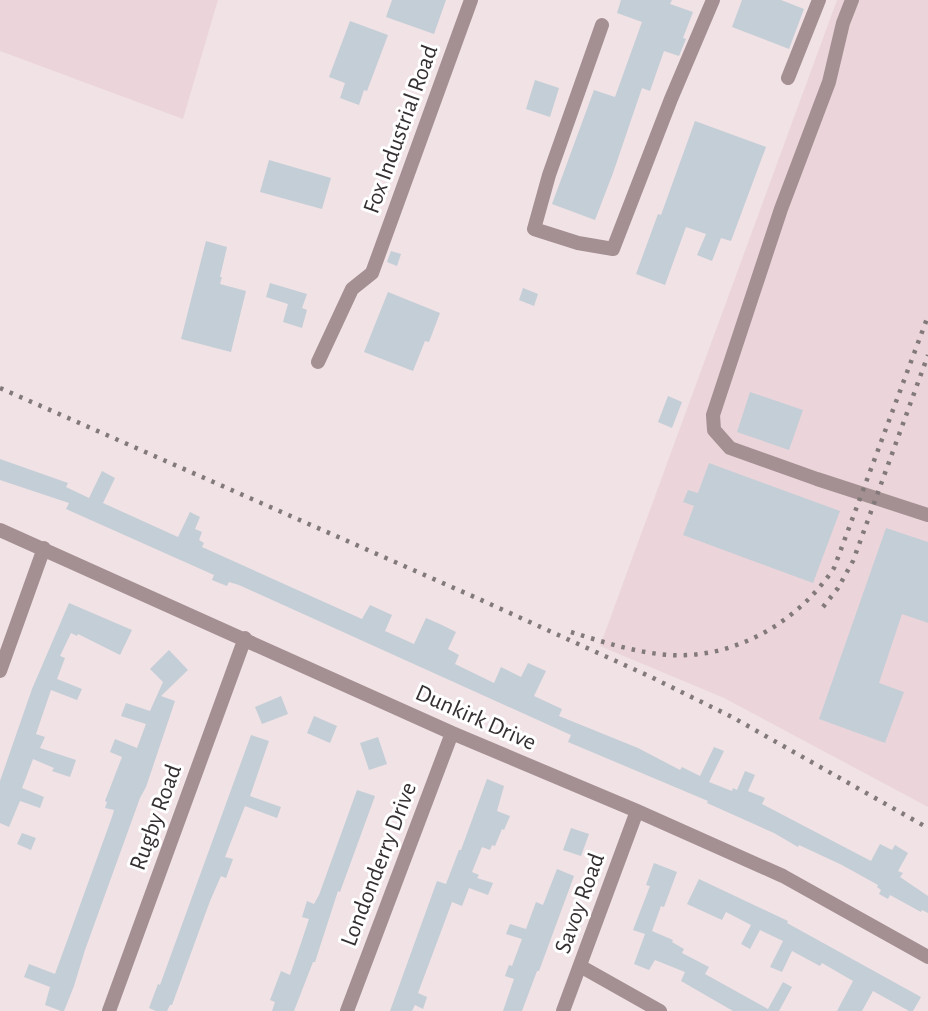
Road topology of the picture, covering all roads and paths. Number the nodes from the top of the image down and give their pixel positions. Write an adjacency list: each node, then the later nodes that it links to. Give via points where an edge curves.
1 (471, 0): 7 (street, Fox Industrial Road, via 372,272 352,289)
2 (713, 0): 5 (street, via 613,249 534,229)
3 (819, 0): 6 (street)
4 (852, 0): 8 (street, via 829,82 781,209 713,415 713,430 730,448)
5 (602, 25)
6 (788, 78)
7 (318, 362)
8 (928, 515)
9 (0, 530): 10 (street, Dunkirk Drive)
10 (44, 548): 11 (street, Dunkirk Drive); 12 (street)
11 (244, 638): 13 (street, Dunkirk Drive); 17 (street, Rugby Road)
12 (0, 671)
13 (452, 733): 14 (street, Dunkirk Drive); 18 (street, Londonderry Drive)
14 (638, 811): 15 (street, Dunkirk Drive, via 783,876); 16 (street, Savoy Road)
15 (928, 957)
16 (580, 966): 19 (street, Savoy Road); 20 (street)
17 (109, 1011)
18 (347, 1011)
19 (563, 1011)
20 (660, 1011)

